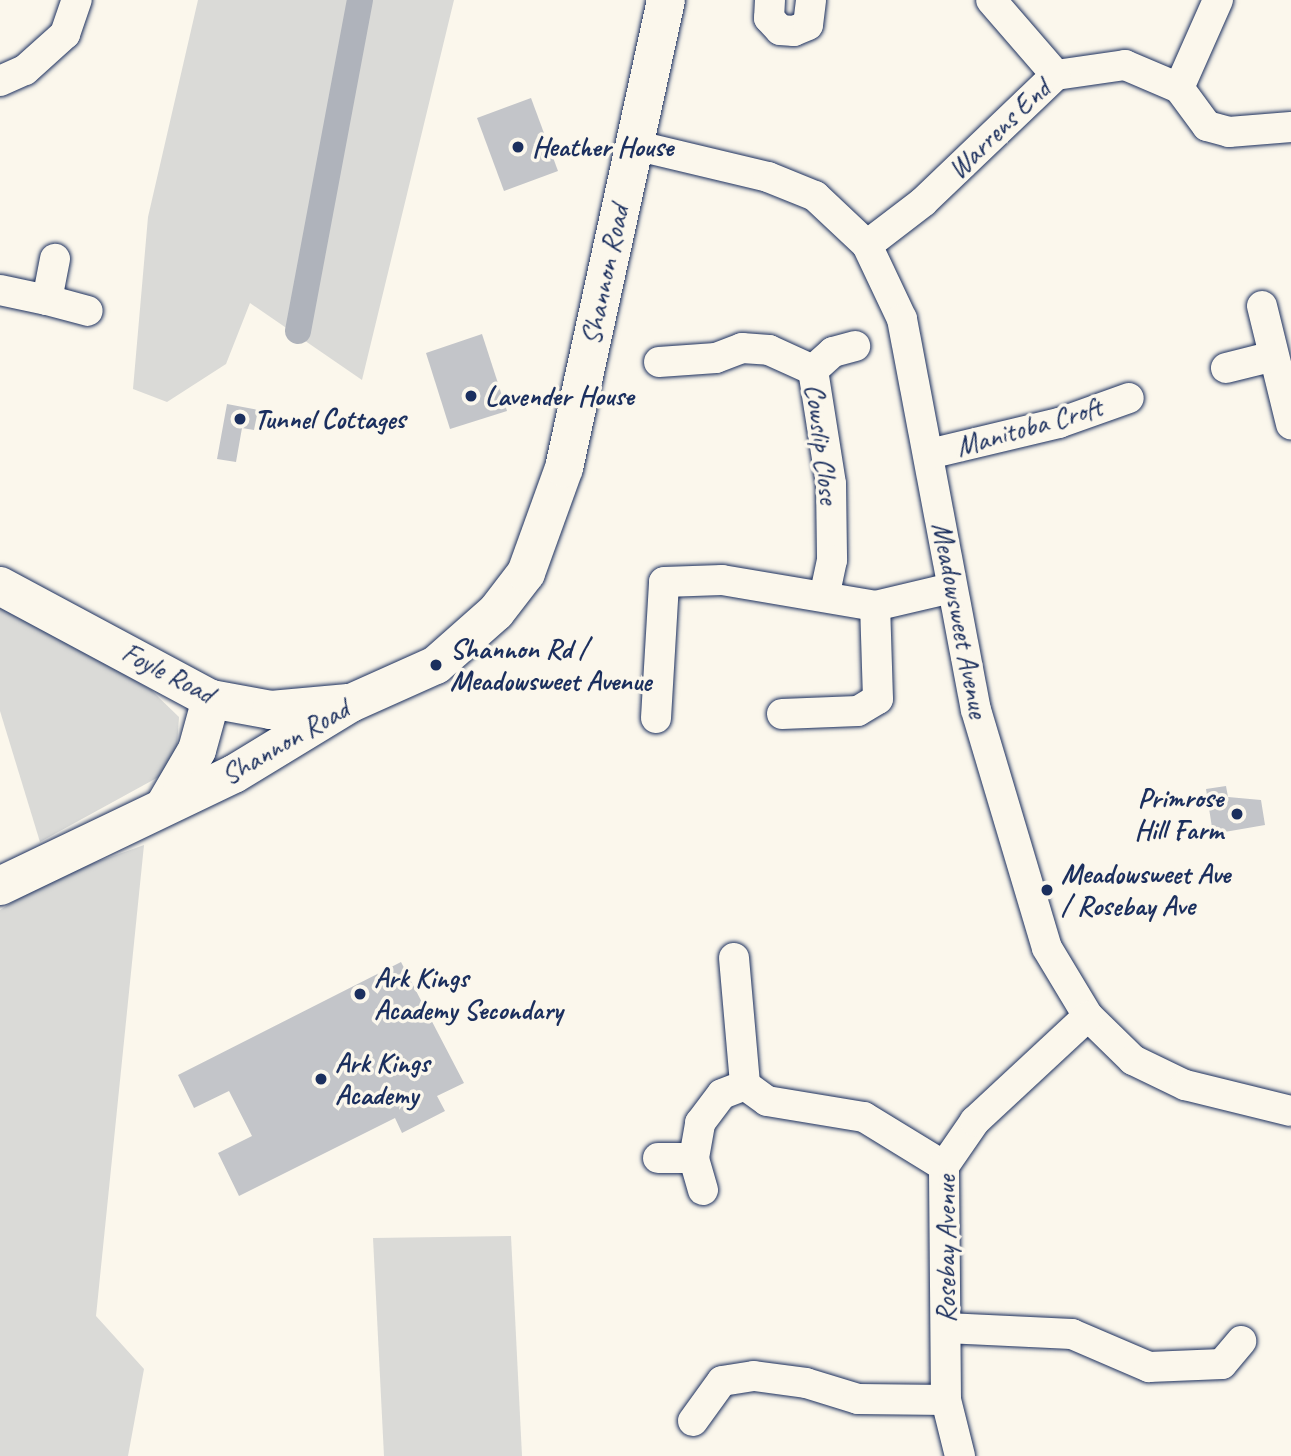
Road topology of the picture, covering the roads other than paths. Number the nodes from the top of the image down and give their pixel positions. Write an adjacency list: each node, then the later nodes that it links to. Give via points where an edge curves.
1 (77, 0): 8 (street, via 65,34 25,70)
2 (666, 0): 11 (street, Shannon Road)
3 (770, 0): 4 (street, via 769,18 780,30 794,31 808,25)
4 (811, 0)
5 (991, 0): 7 (street, Warrens End)
6 (1218, 0): 9 (street)
7 (1056, 75): 9 (street, via 1125,65); 12 (street, Warrens End, via 923,202)
8 (0, 81)
9 (1179, 88): 10 (street, via 1206,126 1229,132)
10 (1291, 127)
11 (634, 145): 12 (street, Meadowsweet Avenue, via 768,177 815,197); 31 (street, Shannon Road, via 564,468 526,573 496,612 436,665)
12 (867, 245): 25 (street, Meadowsweet Avenue, via 902,319)
13 (55, 259): 15 (street)
14 (0, 290): 15 (street)
15 (47, 300): 17 (street)
16 (1262, 306): 19 (street)
17 (88, 311)
18 (855, 346): 22 (street, via 833,352)
19 (1274, 356): 21 (street); 24 (street)
20 (659, 362): 22 (street, Cowslip Close, via 716,358 742,348 769,350)
21 (1226, 368)
22 (813, 370): 28 (street, Cowslip Close, via 831,484 832,560)
23 (1129, 398): 25 (street, Manitoba Croft, via 1059,423)
24 (1291, 424)
25 (929, 454): 27 (street, Meadowsweet Avenue)
26 (0, 586): 30 (street, Foyle Road)
27 (952, 588): 29 (street); 41 (street, Meadowsweet Avenue, via 976,710 1047,947)
28 (825, 594): 29 (street); 34 (street, via 722,580 664,582)
29 (875, 606): 33 (street, via 878,699 858,711)
30 (211, 699): 32 (street, Foyle Road); 36 (street, Shannon Road)
31 (351, 703): 32 (street, Foyle Road); 35 (street, Shannon Road)
32 (271, 709): 35 (street)
33 (782, 714)
34 (656, 718)
35 (269, 754): 37 (street, Shannon Road)
36 (188, 766): 37 (street); 38 (street, Shannon Road)
37 (234, 774): 38 (street, Shannon Road)
38 (166, 803): 39 (street, Shannon Road)
39 (0, 886)
40 (734, 958): 42 (street)
41 (1088, 1016): 43 (street, Meadowsweet Avenue, via 1133,1060 1158,1074); 46 (street, Rosebay Avenue, via 975,1121)
42 (745, 1085): 45 (street, via 706,1107); 46 (street, via 767,1101 864,1117)
43 (1291, 1111)
44 (658, 1158): 45 (street)
45 (694, 1158): 47 (street)
46 (944, 1166): 48 (street, Rosebay Avenue, via 940,1256)
47 (703, 1190)
48 (946, 1328): 49 (street, via 1072,1334 1149,1367 1222,1364); 50 (street, Rosebay Avenue)
49 (1241, 1341)
50 (946, 1400): 51 (street, via 858,1399 806,1383 754,1376 722,1381); 52 (street, Rosebay Avenue)
51 (693, 1421)
52 (960, 1456)

